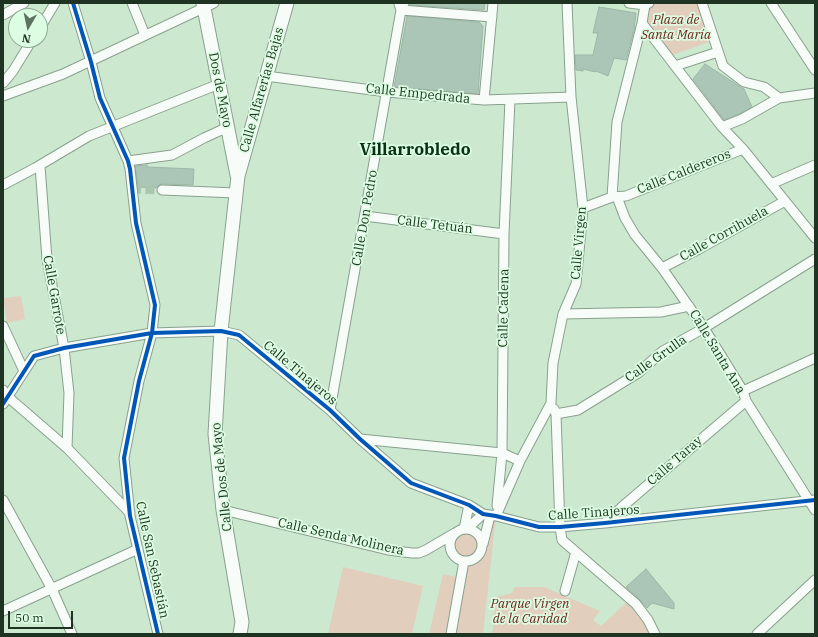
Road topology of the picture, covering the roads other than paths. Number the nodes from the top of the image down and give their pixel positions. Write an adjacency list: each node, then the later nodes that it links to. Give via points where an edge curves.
1 (24, 3): 14 (street)
2 (55, 3): 15 (street)
3 (73, 3): 21 (street, Calle San Sebastián)
4 (132, 3): 18 (street)
5 (287, 3): 24 (street, Calle Alfarerías Bajas)
6 (493, 3): 16 (street)
7 (567, 3): 30 (street, Calle Virgen)
8 (629, 3): 12 (street)
9 (702, 3): 20 (street)
10 (771, 3): 23 (street)
11 (207, 4): 18 (street); 26 (street, Dos de Mayo)
12 (647, 4): 17 (street, Calle Santa Ana)
13 (401, 5): 16 (street); 27 (street, Calle Don Pedro)
14 (3, 15)
15 (48, 15)
16 (492, 17): 32 (street)
17 (642, 23): 22 (street); 46 (street, Calle Santa Ana, via 617,122)
18 (145, 35): 21 (street)
19 (27, 48): 25 (street)
20 (718, 52): 22 (street); 31 (street, via 724,66 744,82 764,87)
21 (91, 62): 29 (street); 34 (street, Calle San Sebastián, via 100,98)
22 (675, 66): 36 (street)
23 (815, 70)
24 (266, 76): 27 (street, Calle Empedrada); 41 (street, Calle Alfarerías Bajas)
25 (3, 83)
26 (219, 84): 34 (street); 35 (street, Dos de Mayo)
27 (387, 92): 32 (street, Calle Empedrada); 49 (street, Calle Don Pedro)
28 (815, 93): 31 (street)
29 (3, 96)
30 (571, 97): 33 (street, Calle Empedrada); 48 (street, Calle Virgen)
31 (780, 98): 36 (street)
32 (484, 100): 33 (street, Calle Empedrada)
33 (510, 100): 50 (street, Calle Cadena)
34 (112, 126): 38 (street, Calle San Sebastián); 40 (street, via 89,136)
35 (228, 127): 38 (street, via 172,155); 41 (street, Dos de Mayo)
36 (722, 127): 37 (street)
37 (743, 149): 42 (street); 46 (street, Calle Caldereros)
38 (128, 161): 59 (street, Calle San Sebastián, via 136,223 155,305)
39 (815, 165): 42 (street)
40 (40, 166): 43 (street); 60 (street, Calle Garrote, via 47,259)
41 (238, 176): 45 (street, Calle Dos de Mayo)
42 (771, 184): 47 (street)
43 (3, 185)
44 (162, 190): 45 (street)
45 (236, 193): 58 (street, Calle Dos de Mayo)
46 (618, 197): 48 (street, Calle Caldereros); 53 (street, Calle Santa Ana, via 634,235)
47 (785, 201): 51 (street); 53 (street, Calle Corrihuela)
48 (583, 208): 55 (street, Calle Virgen, via 576,284)
49 (366, 216): 50 (street, Calle Tetuán); 66 (street, Calle Don Pedro)
50 (504, 234): 70 (street, Calle Cadena)
51 (815, 238)
52 (815, 259): 57 (street, Calle Grulla)
53 (662, 268): 54 (street, Calle Santa Ana)
54 (689, 306): 55 (street, via 661,312); 57 (street, Calle Santa Ana)
55 (563, 314): 65 (street, Calle Virgen, via 553,363)
56 (3, 326): 62 (street)
57 (704, 328): 63 (street, Calle Santa Ana); 67 (street, Calle Grulla, via 663,351 638,372 578,410)
58 (221, 331): 59 (street, Calle Tinajeros); 66 (street, Calle Tinajeros, via 239,335); 75 (street, Calle Dos de Mayo, via 215,434)
59 (152, 333): 60 (street, Calle Tinajeros); 77 (street, Calle San Sebastián, via 139,381 124,458)
60 (64, 348): 62 (street, Calle Tinajeros, via 34,356); 69 (street, Calle Garrote, via 69,393)
61 (815, 358): 63 (street, Calle Taray)
62 (24, 371): 64 (street, Calle Tinajeros)
63 (744, 396): 73 (street, Calle Santa Ana); 79 (street, Calle Taray)
64 (5, 397): 69 (street)
65 (551, 403): 67 (street); 71 (street, Calle Virgen)
66 (330, 410): 68 (street, Calle Tinajeros)
67 (556, 414): 80 (street)
68 (360, 439): 70 (street); 74 (street, Calle Tinajeros, via 411,483)
69 (67, 448): 77 (street)
70 (502, 453): 71 (street); 78 (street, Calle Cadena)
71 (520, 461): 78 (street, Calle Virgen)
72 (3, 500): 88 (street)
73 (812, 500): 76 (street, Calle Santa Ana); 79 (street, Calle Tinajeros)
74 (469, 505): 78 (street, Calle Tinajeros); 81 (street)
75 (223, 510): 82 (street, Calle Senda Molinera, via 388,550 412,553 426,550); 93 (street, Calle Dos de Mayo, via 242,622)
76 (815, 510)
77 (130, 512): 84 (street, Calle San Sebastián)
78 (490, 515): 80 (street, Calle Tinajeros, via 539,527); 81 (street); 83 (street)
79 (605, 523): 80 (street, Calle Tinajeros)
80 (560, 527): 85 (street, via 562,540)
81 (465, 529): 82 (street); 83 (street, via 476,531 481,538)
82 (455, 533): 86 (street, via 450,542 452,552)
83 (482, 546): 86 (street, via 476,558)
84 (138, 549): 88 (street); 92 (street, Calle San Sebastián)
85 (576, 552): 89 (street); 95 (street, via 636,604)
86 (464, 561): 94 (street)
87 (815, 580): 96 (street)
88 (52, 589): 90 (street); 91 (street)
89 (565, 591)
90 (3, 611)
91 (72, 634)
92 (158, 634)
93 (240, 634)
94 (451, 634)
95 (655, 634)
96 (757, 634)

